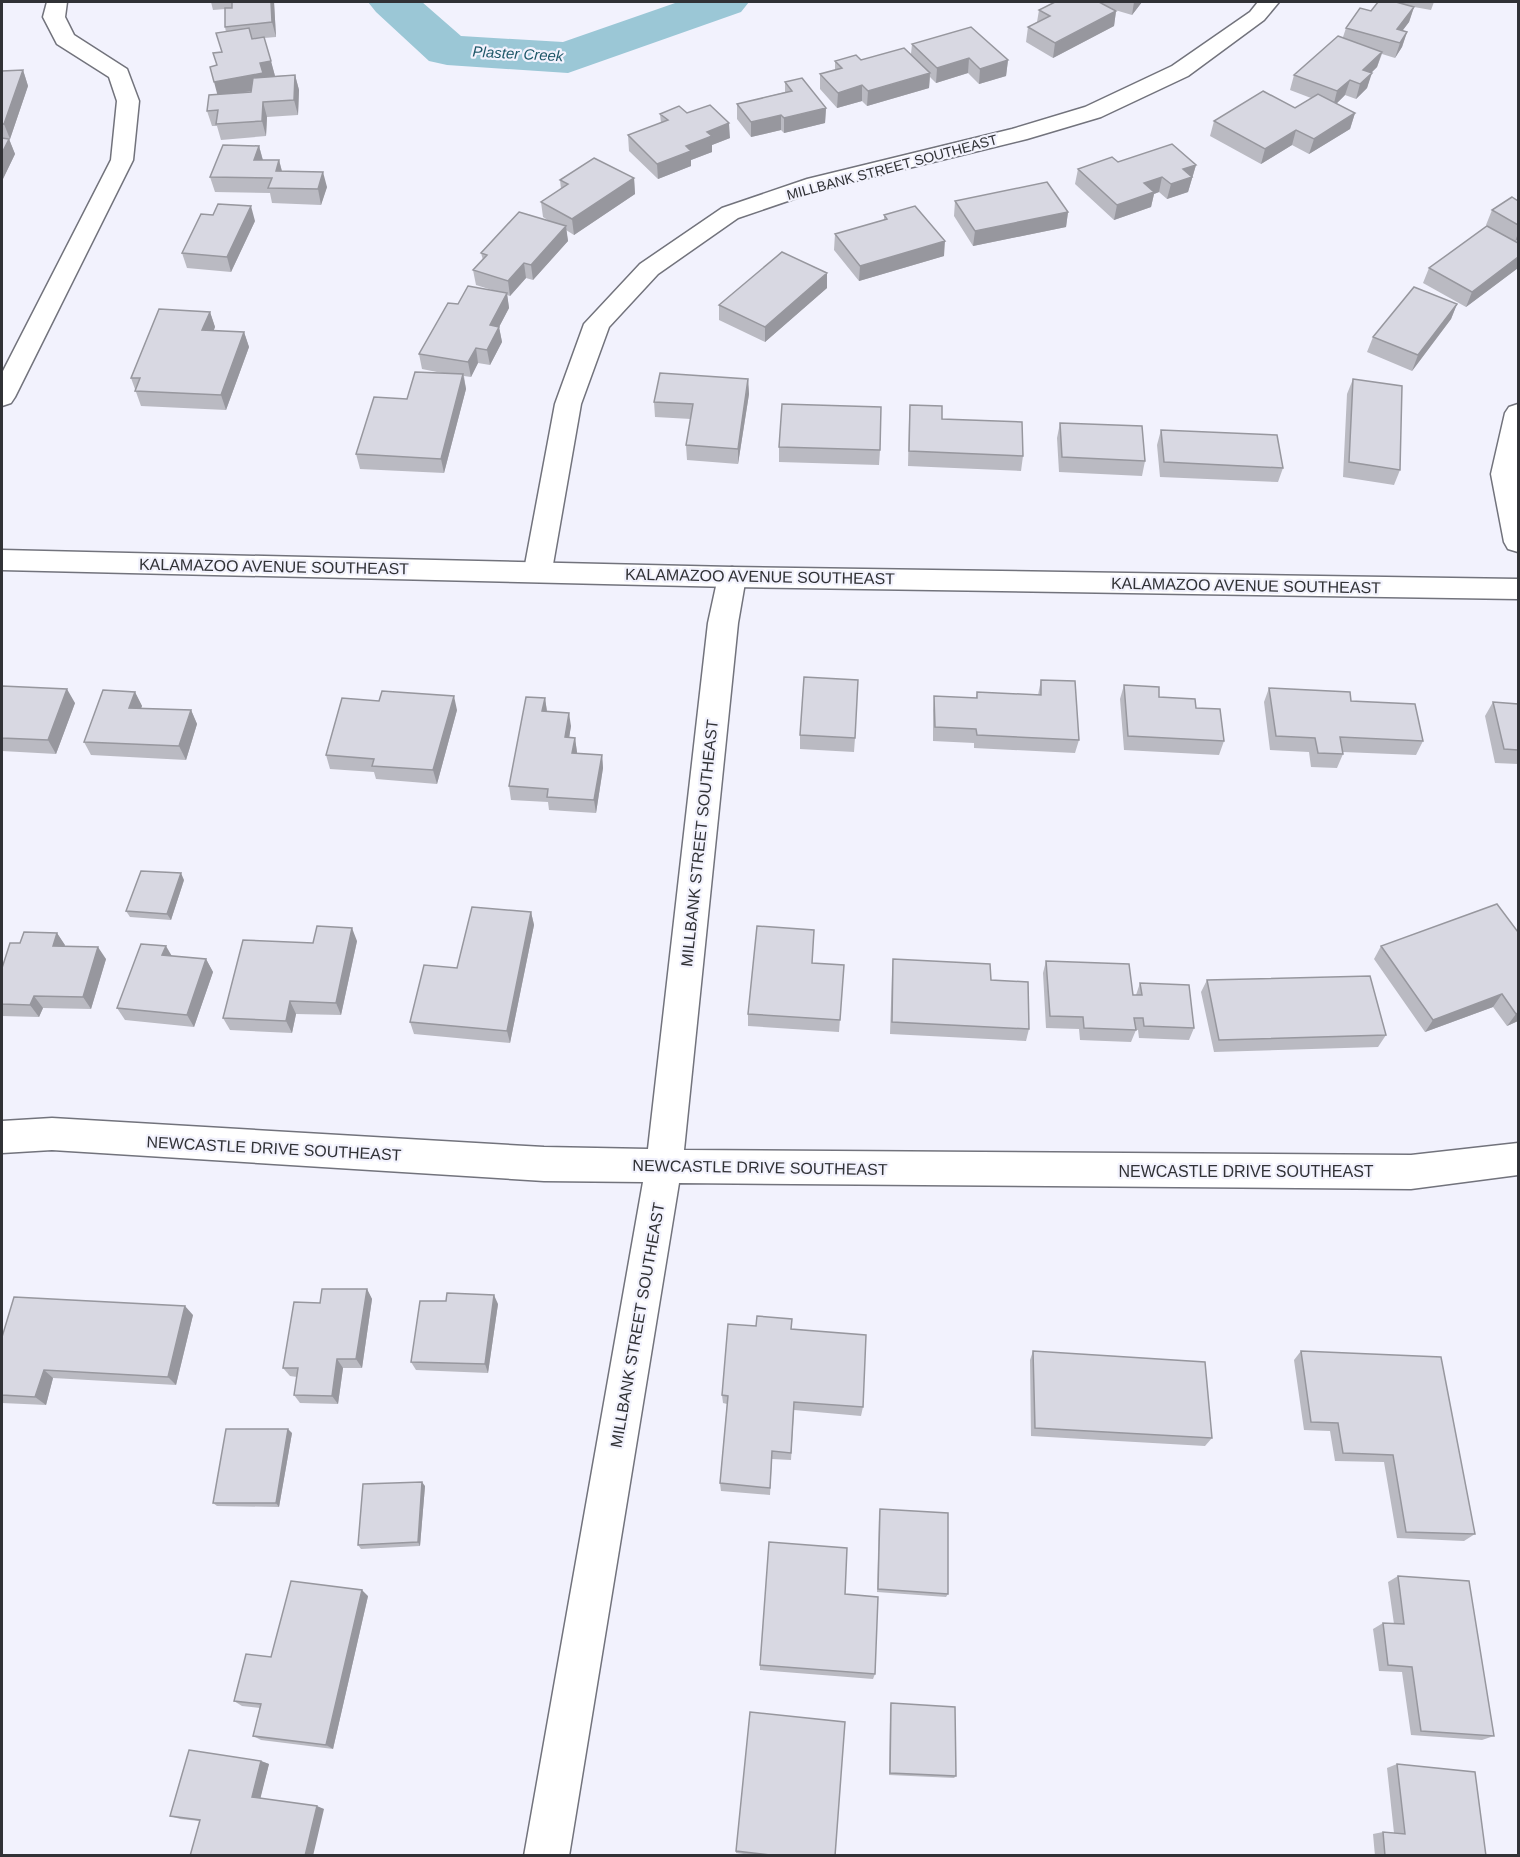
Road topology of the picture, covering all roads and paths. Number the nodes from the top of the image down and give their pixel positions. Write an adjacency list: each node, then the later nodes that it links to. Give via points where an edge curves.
1 (57, 2): 3 (street, via 54,18 65,39 119,74 128,101 122,160)
2 (1269, 2): 7 (street, MILLBANK STREET SOUTHEAST, via 1257,16 1180,71 1093,112 815,184 730,213 649,269 597,324 567,404)
3 (2, 397)
4 (1518, 413): 5 (street, via 1505,474)
5 (1518, 542)
6 (2, 560): 7 (street, KALAMAZOO AVENUE SOUTHEAST)
7 (538, 570): 8 (street, KALAMAZOO AVENUE SOUTHEAST)
8 (732, 577): 9 (street, KALAMAZOO AVENUE SOUTHEAST); 12 (street, MILLBANK STREET SOUTHEAST, via 723,623)
9 (1518, 589)
10 (2, 1137): 12 (street, NEWCASTLE DRIVE SOUTHEAST, via 52,1134 544,1164)
11 (1518, 1159): 12 (street, NEWCASTLE DRIVE SOUTHEAST, via 1411,1172)
12 (664, 1166): 13 (street, MILLBANK STREET SOUTHEAST)
13 (546, 1856)

